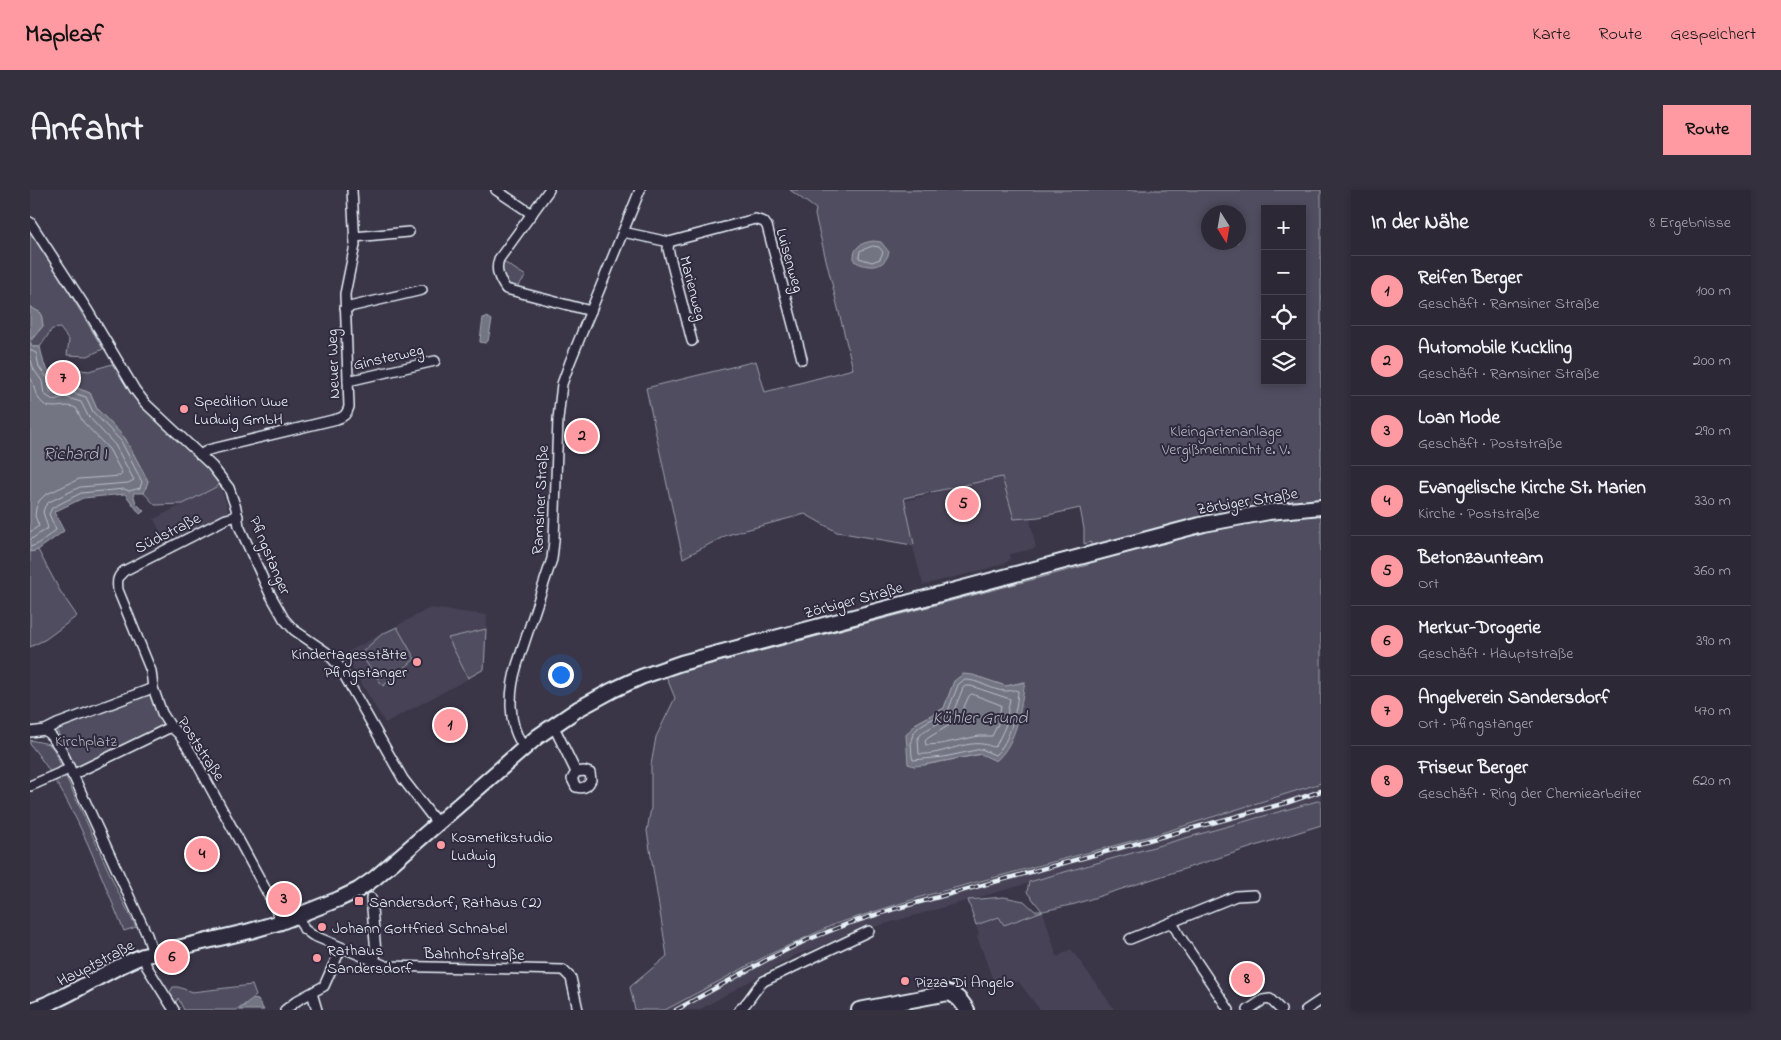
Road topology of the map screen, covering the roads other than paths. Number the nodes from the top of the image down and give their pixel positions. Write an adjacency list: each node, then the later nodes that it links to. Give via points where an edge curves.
1 (352, 190): 9 (street, Neuer Weg)
2 (496, 190): 5 (street)
3 (549, 190): 5 (street)
4 (640, 190): 8 (street, Ramsiner Straße)
5 (532, 214): 13 (street, via 499,259 496,266 502,283 506,289)
6 (30, 222): 18 (street, Pfingstanger, via 135,390)
7 (409, 232): 9 (street)
8 (623, 232): 10 (street, Luisenweg); 13 (street, Ramsiner Straße)
9 (354, 237): 12 (street, Neuer Weg)
10 (669, 242): 14 (street, Marienweg, via 668,249); 15 (street, Luisenweg, via 755,220 764,222)
11 (422, 290): 12 (street)
12 (345, 308): 17 (street, Neuer Weg)
13 (591, 311): 27 (street, Ramsiner Straße, via 560,394 552,559 513,683 514,724 516,735)
14 (692, 341)
15 (802, 360)
16 (435, 361): 17 (street, Ginsterweg)
17 (348, 381): 18 (street, Neuer Weg, via 349,407 345,416 208,450)
18 (200, 455): 20 (street, Pfingstanger, via 229,488)
19 (1321, 507): 23 (street, Zörbiger Straße, via 1269,512 1204,524 681,663 613,690)
20 (238, 516): 21 (street, Südstraße, via 226,519 124,571); 31 (street, Pfingstanger, via 241,530 280,613 294,630 326,652 339,666 403,779)
21 (117, 582): 22 (street, Poststraße, via 151,672)
22 (153, 688): 24 (street, Poststraße); 25 (street)
23 (552, 726): 27 (street, Zörbiger Straße); 29 (street)
24 (171, 727): 28 (street); 35 (street, Poststraße, via 192,754)
25 (45, 730): 26 (street); 28 (street, via 58,743)
26 (30, 732)
27 (524, 747): 31 (street, Zörbiger Straße)
28 (71, 772): 30 (street); 40 (street, via 147,935)
29 (576, 772)
30 (30, 786)
31 (437, 823): 34 (street, Hauptstraße, via 366,885)
32 (1254, 895): 36 (street, via 1236,896)
33 (371, 898): 41 (street)
34 (298, 916): 35 (street, Hauptstraße); 39 (street, Bahnhofstraße, via 307,932)
35 (281, 922): 40 (street, Hauptstraße)
36 (1172, 922): 38 (street); 53 (street)
37 (870, 931): 50 (street, via 764,980)
38 (1130, 939)
39 (341, 948): 41 (street, Bahnhofstraße); 42 (street, via 324,986)
40 (148, 955): 45 (street, Hauptstraße); 46 (street, via 147,967)
41 (374, 962): 49 (street, Bahnhofstraße, via 390,966 564,970 571,978)
42 (312, 994): 47 (street); 48 (street)
43 (1321, 1000): 56 (street)
44 (30, 1003): 45 (street)
45 (34, 1010)
46 (174, 1010)
47 (285, 1010)
48 (317, 1010)
49 (578, 1010)
50 (739, 1010)
51 (859, 1010): 52 (street, via 940,994 954,994)
52 (967, 1010)
53 (1229, 1010)
54 (1248, 1010): 55 (street, via 1270,999)
55 (1281, 1010)
56 (1306, 1010)

